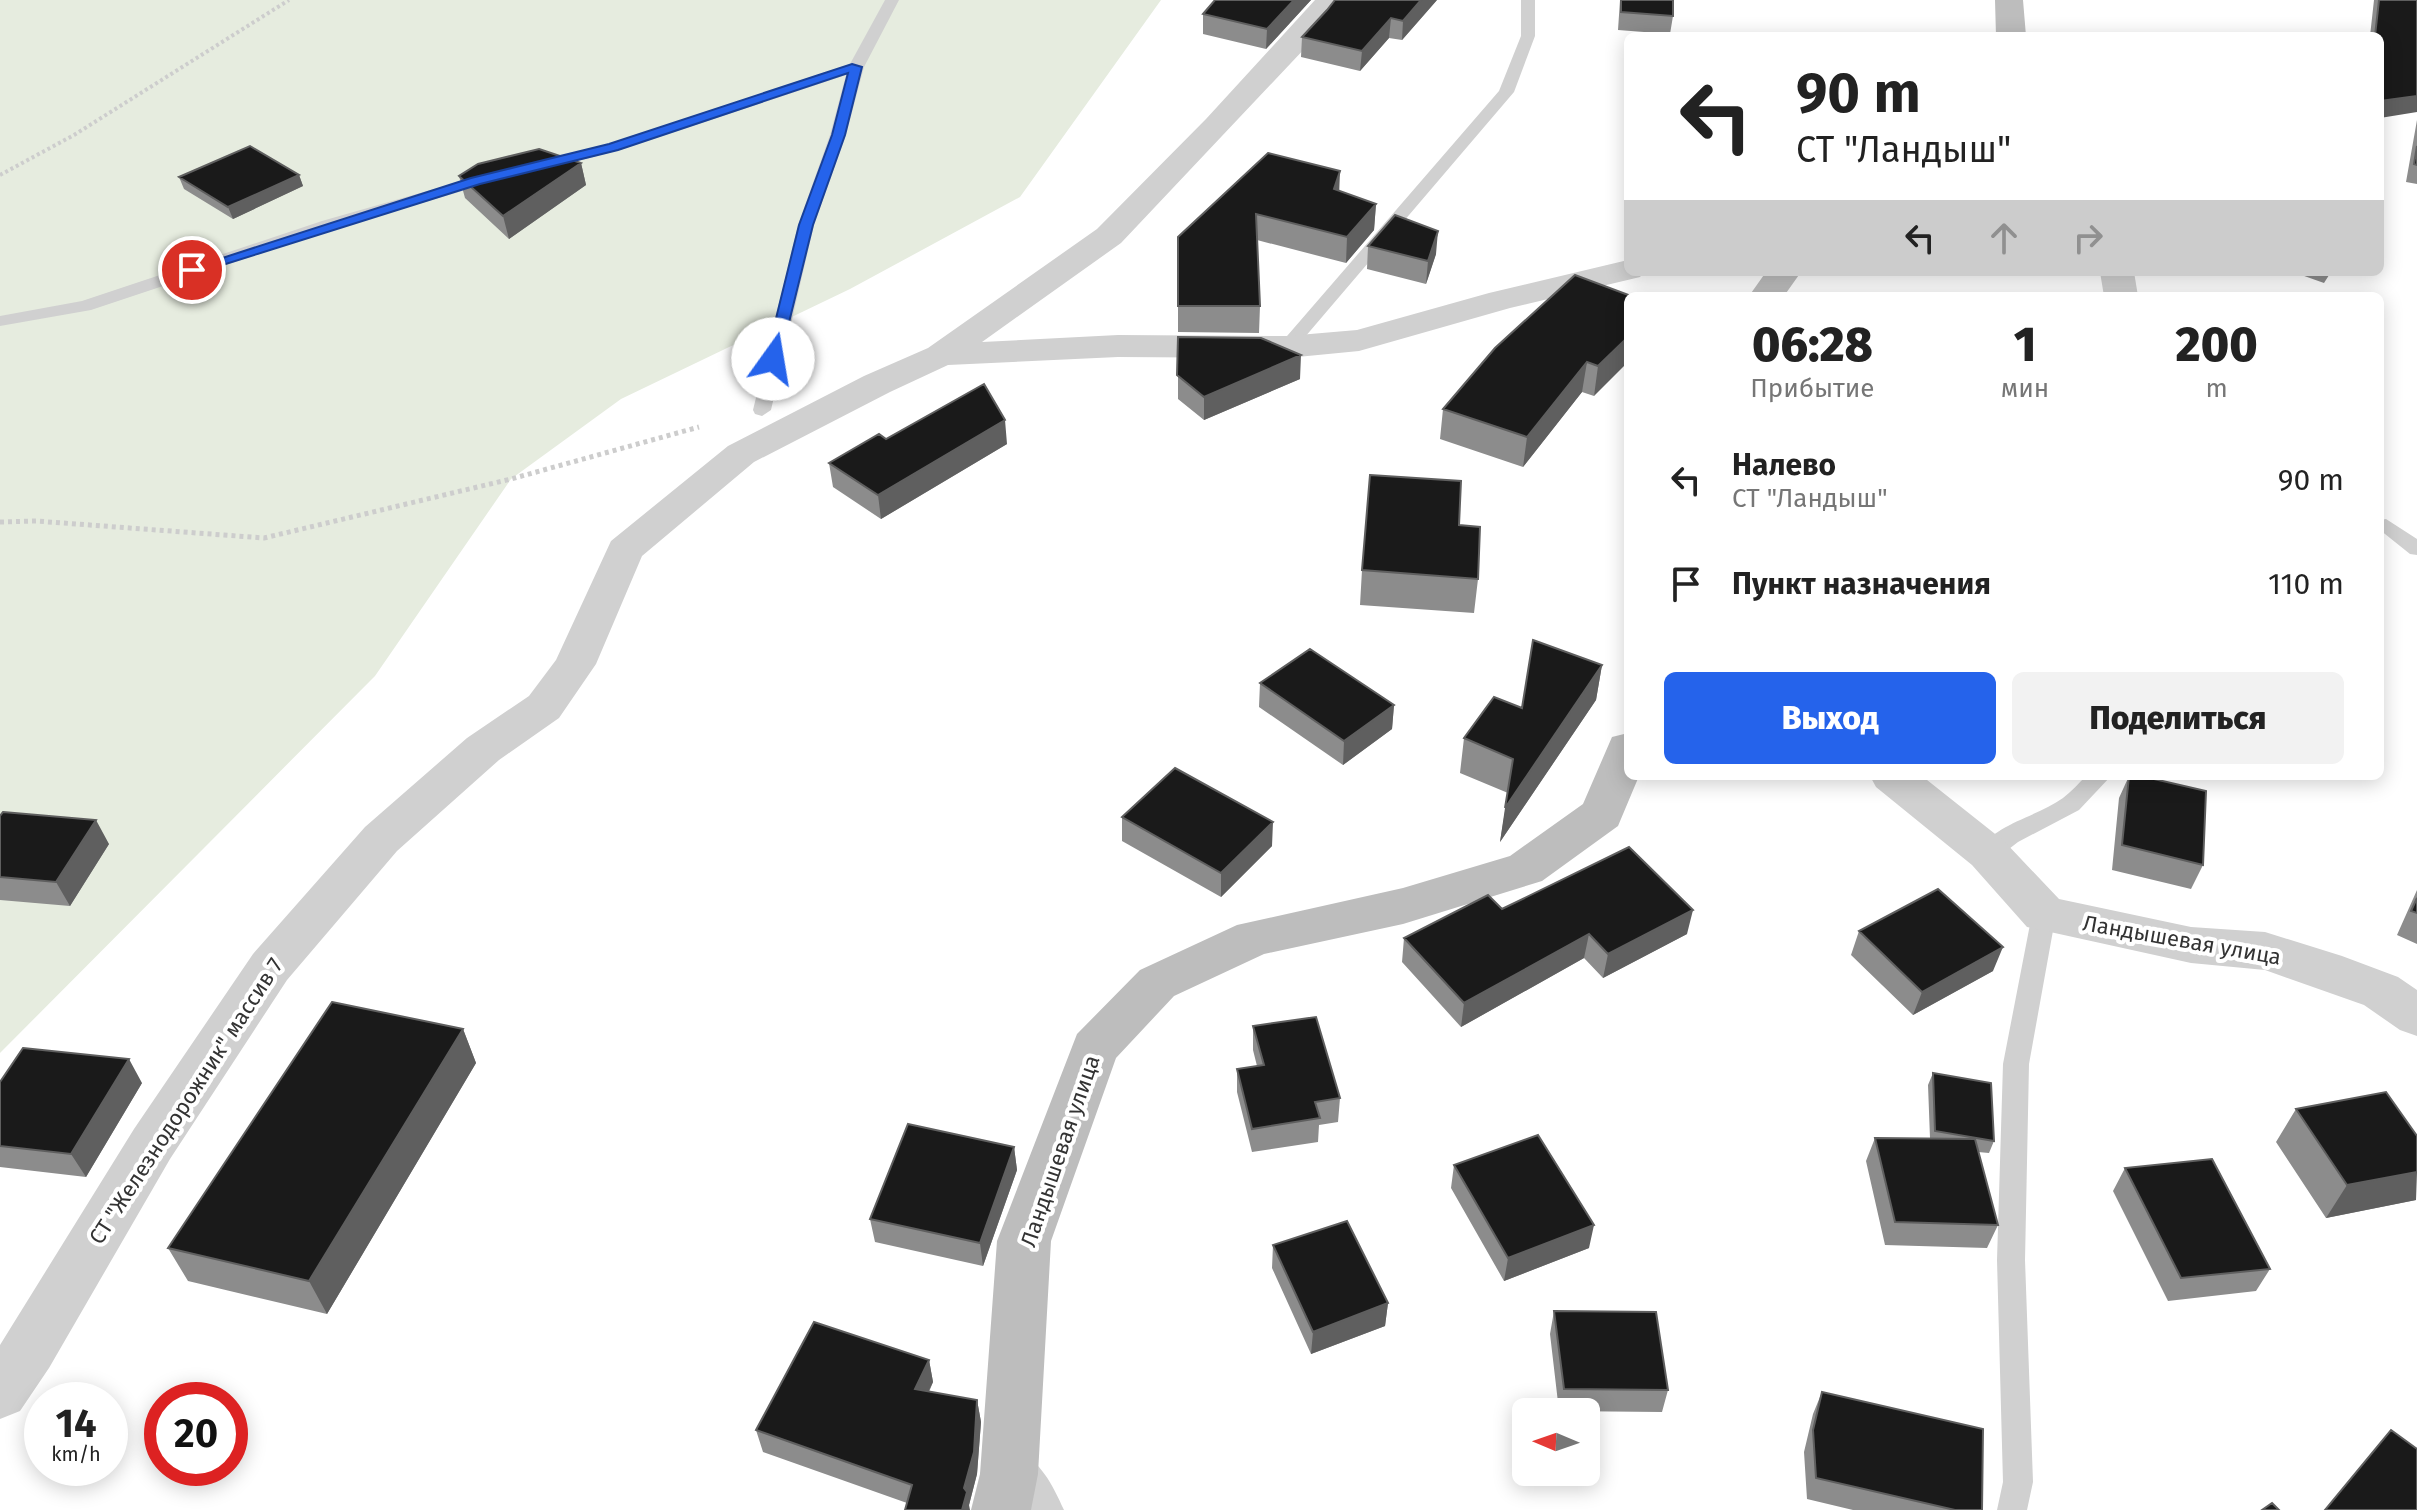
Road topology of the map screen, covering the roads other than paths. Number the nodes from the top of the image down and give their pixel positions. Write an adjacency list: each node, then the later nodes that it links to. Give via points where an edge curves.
1 (892, 0): 6 (lane)
2 (1330, 0): 10 (street, via 1109,236)
3 (1528, 0): 9 (lane, via 1528,36 1506,92)
4 (2009, 0): 5 (street)
5 (2011, 32)
6 (856, 67): 8 (lane, via 614,147 328,225 85,306); 11 (lane, via 806,225)
7 (1624, 271): 9 (street, СТ "Железнодорожник" массив 7, via 1359,340)
8 (0, 321)
9 (1287, 347): 10 (street, СТ "Железнодорожник" массив 7, via 1118,346)
10 (942, 355): 11 (street); 20 (street, СТ "Железнодорожник" массив 7, via 741,454 625,550 575,664 544,707 483,749 381,839 270,967 152,1144)
11 (762, 410)
12 (2386, 525): 13 (lane)
13 (2417, 549)
14 (1624, 758): 21 (street, Ландышевая улица, via 1602,814 1526,869 1403,906 1254,938 1157,983 1095,1048 1024,1241)
15 (1897, 780): 17 (street)
16 (2096, 780): 17 (lane, via 2071,804)
17 (1988, 853): 18 (street)
18 (2044, 914): 19 (street, Ландышевая улица, via 2191,945 2265,951 2381,991); 22 (lane, via 2016,1064 2011,1260 2018,1482)
19 (2417, 1016)
20 (0, 1393)
21 (1015, 1498)
22 (2012, 1510)

